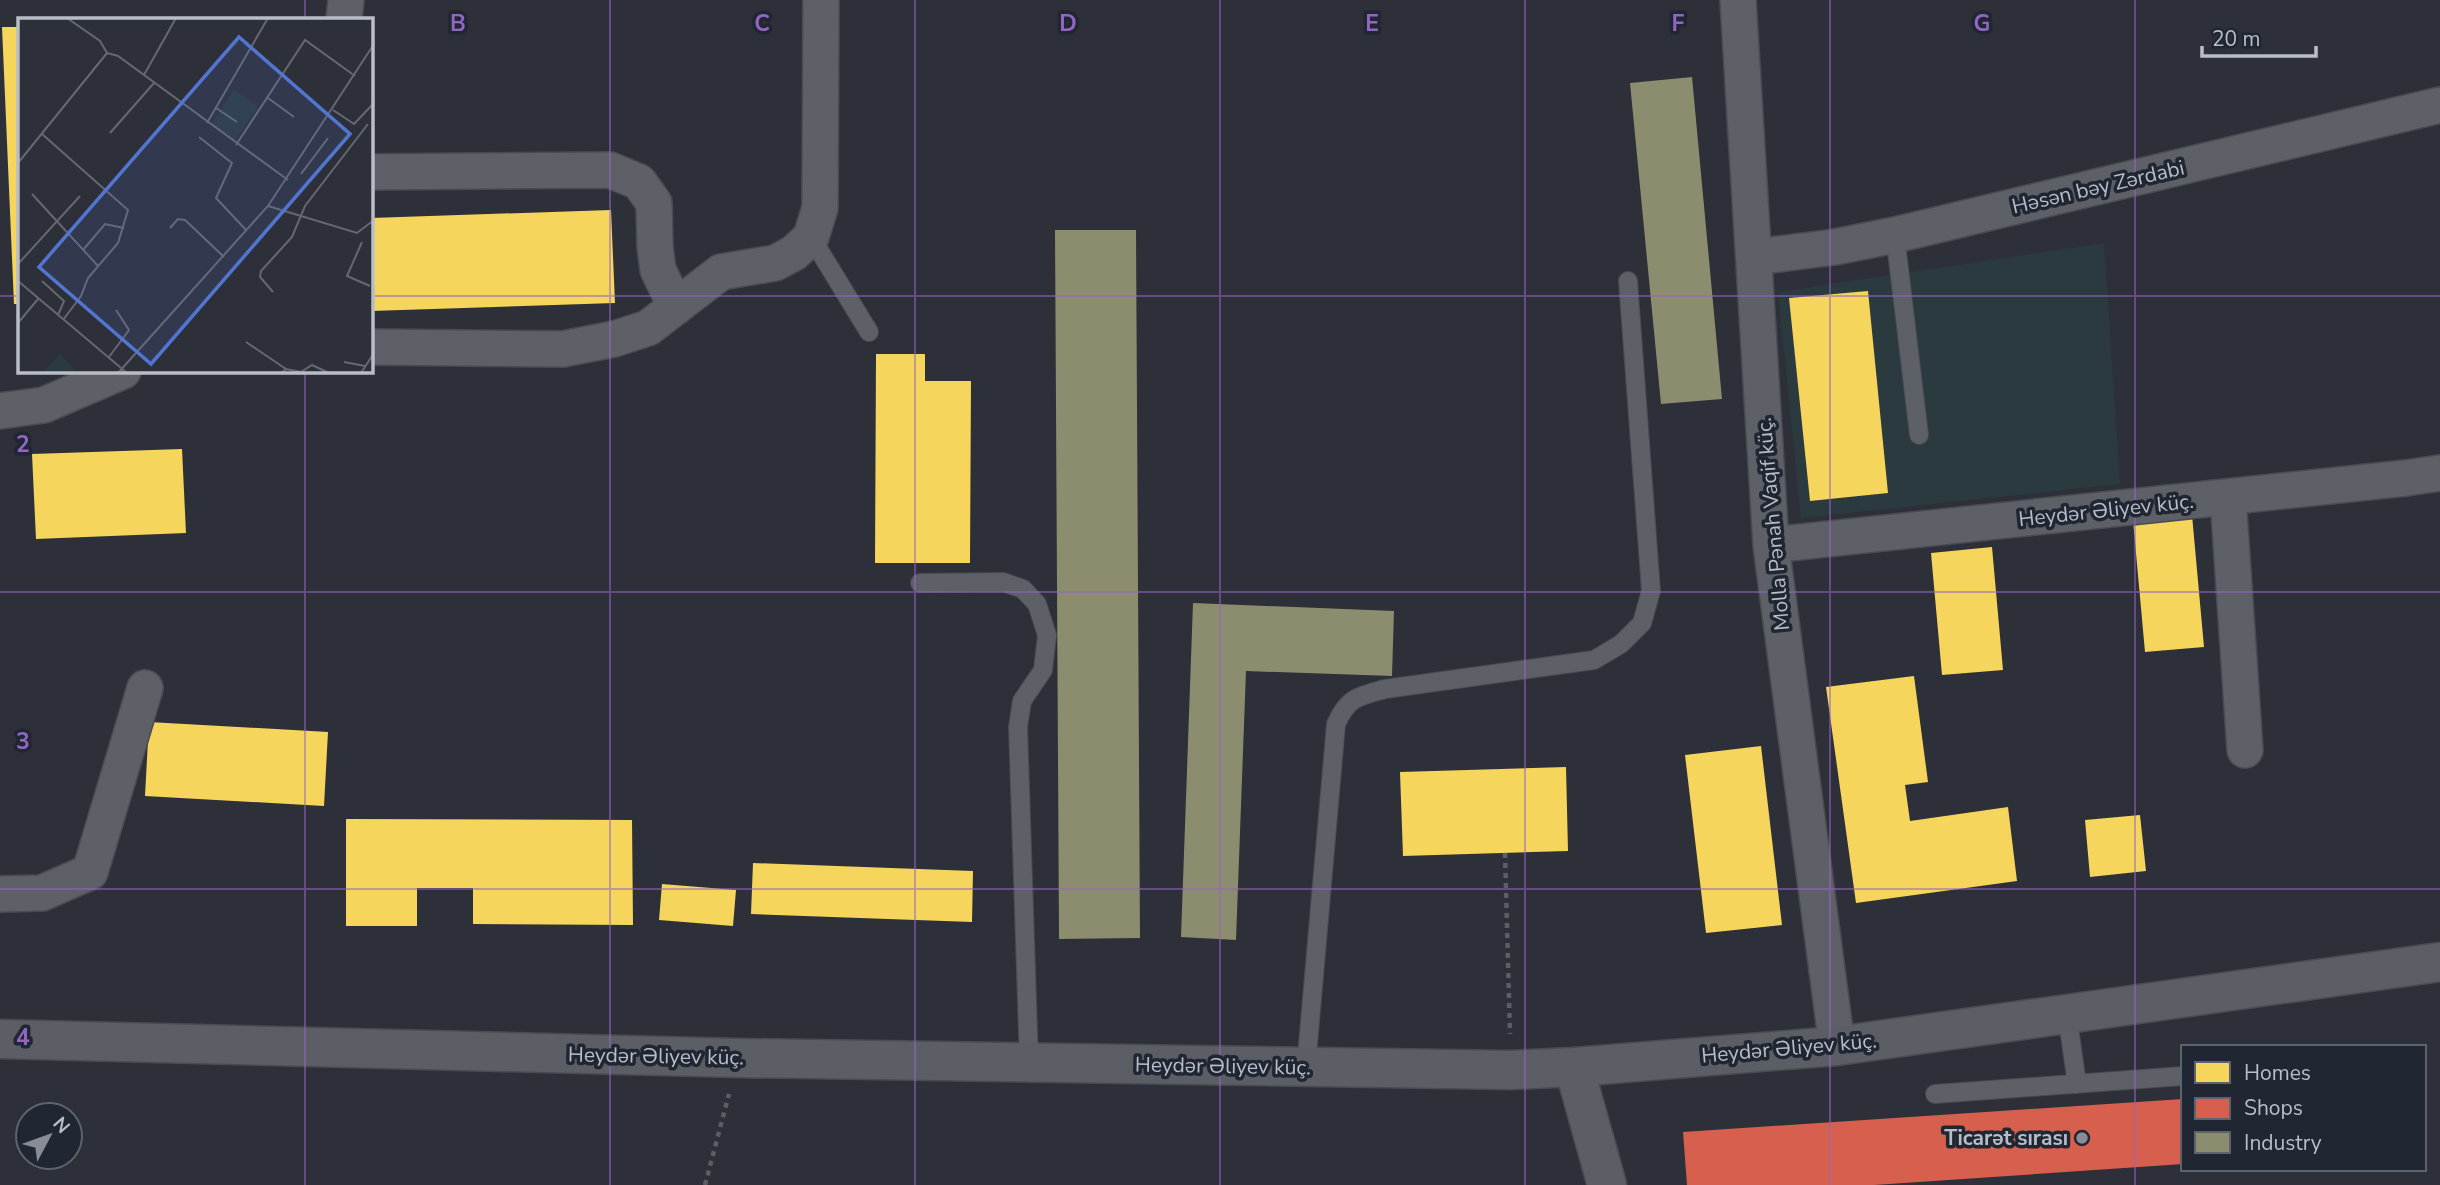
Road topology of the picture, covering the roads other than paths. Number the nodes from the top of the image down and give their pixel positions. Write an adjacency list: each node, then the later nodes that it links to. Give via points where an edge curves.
1 (346, 0): 4 (street)
2 (821, 0): 8 (street, via 820,208)
3 (1738, 0): 9 (street, Molla Pənah Vaqif küç.)
4 (344, 18)
5 (2440, 105): 7 (street, Həsən bəy Zərdabi)
6 (373, 172): 11 (street, via 610,170 639,182 654,203 654,247)
7 (1895, 235): 9 (street, Həsən bəy Zərdabi); 16 (lane)
8 (811, 237): 11 (street, via 775,262 721,272); 12 (lane)
9 (1754, 257): 19 (street, Molla Pənah Vaqif küç.)
10 (1628, 281): 29 (lane, via 1651,591 1642,623 1621,644 1594,660 1385,689 1343,707 1336,724)
11 (676, 307): 13 (street, via 648,328 563,349)
12 (869, 332)
13 (373, 347)
14 (118, 373): 15 (street, via 44,405)
15 (0, 411)
16 (1919, 435)
17 (2440, 473): 18 (street, Heydər Əliyev küç.)
18 (2228, 497): 19 (street, Heydər Əliyev küç.); 22 (street)
19 (1771, 545): 27 (street, Molla Pənah Vaqif küç.)
20 (920, 583): 28 (lane, via 1003,582 1023,589 1037,604 1046,635 1043,670 1022,701 1018,727)
21 (145, 688): 23 (street, via 90,872 42,893)
22 (2245, 750)
23 (0, 894)
24 (2440, 962): 25 (main road, Heydər Əliyev küç.)
25 (2067, 1014): 27 (main road, Heydər Əliyev küç.); 32 (lane)
26 (0, 1039): 28 (main road, Heydər Əliyev küç.)
27 (1837, 1046): 30 (main road, Heydər Əliyev küç.)
28 (1029, 1063): 29 (main road, Heydər Əliyev küç.)
29 (1306, 1067): 30 (main road, Heydər Əliyev küç.)
30 (1574, 1067): 34 (main road)
31 (2181, 1076): 32 (lane)
32 (2077, 1084): 33 (lane)
33 (1935, 1094)
34 (1607, 1185)

